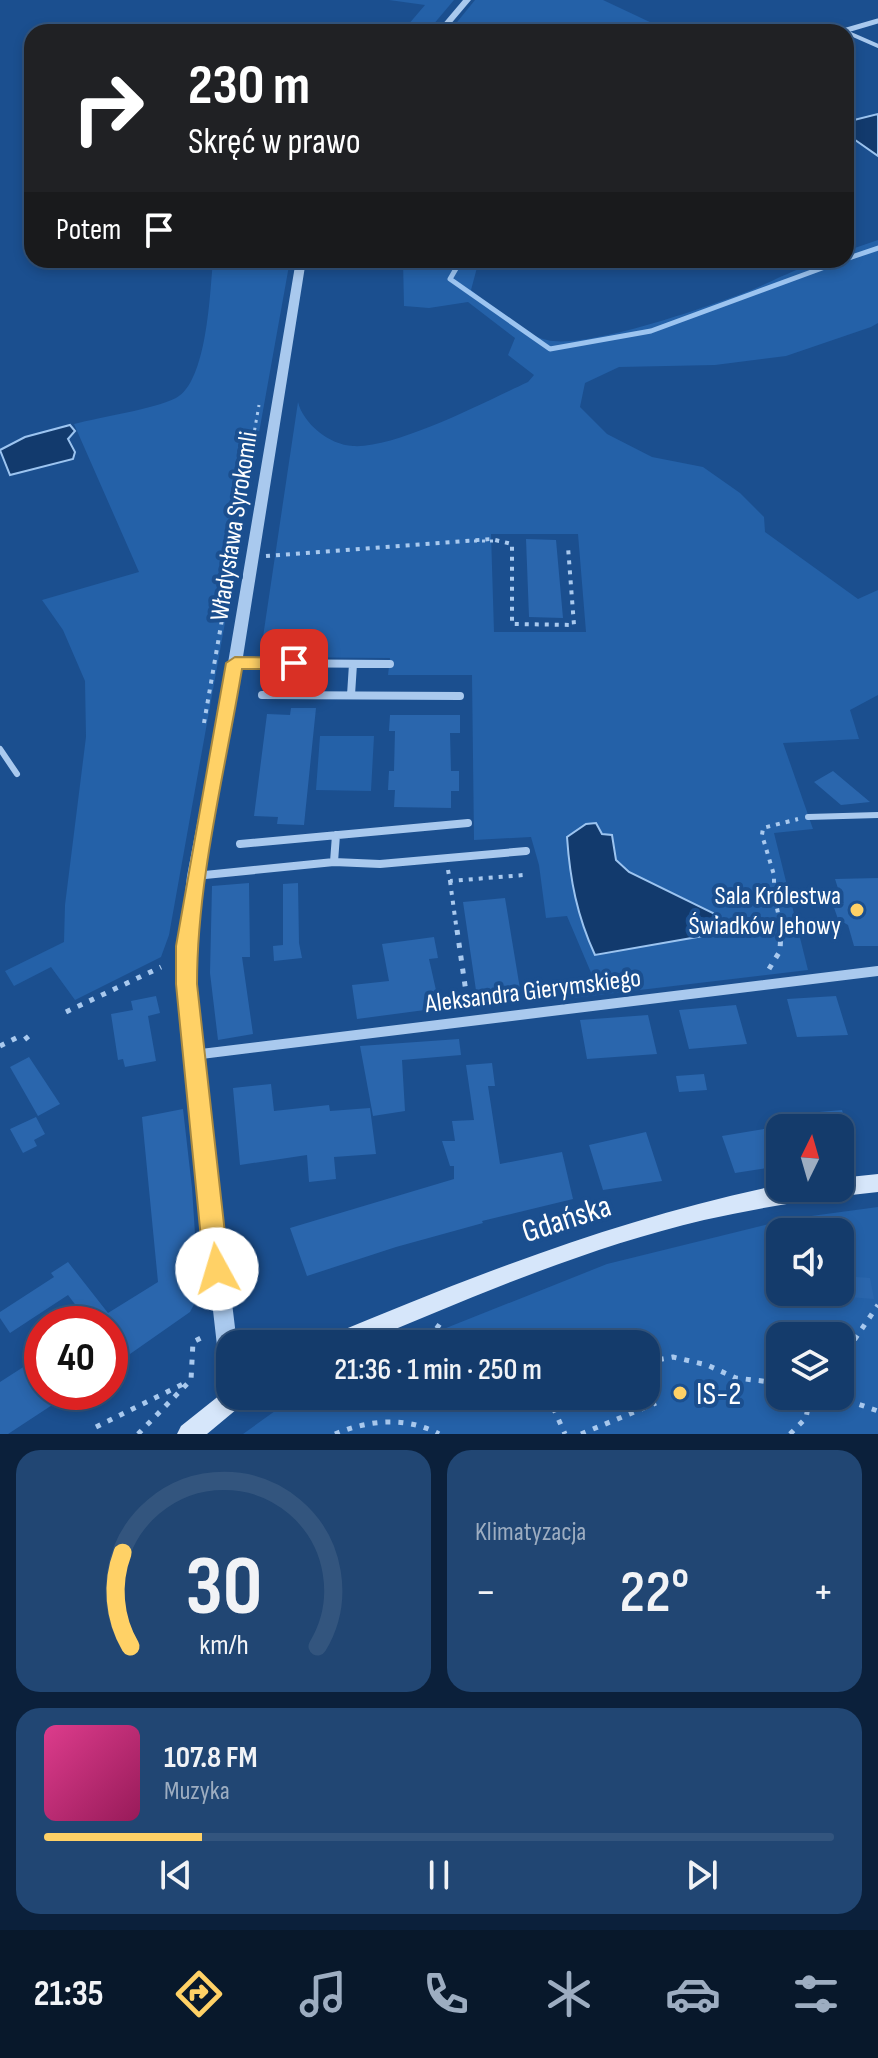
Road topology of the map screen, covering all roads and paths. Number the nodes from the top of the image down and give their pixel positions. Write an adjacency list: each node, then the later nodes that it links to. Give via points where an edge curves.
1 (467, 0): 3 (street)
2 (878, 21): 4 (street)
3 (447, 24)
4 (854, 28)
5 (854, 36): 6 (lane)
6 (878, 46)
7 (300, 268): 10 (street, Władysława Syrokomli)
8 (261, 395): 17 (path)
9 (568, 547): 10 (path, via 574,625 512,624 512,544 491,539)
10 (252, 556): 11 (street, Władysława Syrokomli)
11 (235, 663): 12 (street); 29 (street, Władysława Syrokomli)
12 (353, 664): 13 (street); 15 (street)
13 (390, 664)
14 (262, 695): 15 (street)
15 (351, 695): 16 (street)
16 (460, 696)
17 (203, 729)
18 (0, 749): 19 (lane)
19 (17, 774)
20 (878, 815): 21 (lane)
21 (808, 817): 33 (path, via 763,828 760,839 774,876 785,940 782,953)
22 (468, 823): 23 (street)
23 (336, 835): 24 (street); 26 (street)
24 (240, 844)
25 (526, 851): 26 (street, via 380,864)
26 (334, 862): 29 (street)
27 (448, 868): 30 (path)
28 (524, 875): 30 (path)
29 (195, 876): 38 (street, Władysława Syrokomli, via 186,958)
30 (450, 881): 34 (path)
31 (161, 967): 35 (path)
32 (878, 971): 38 (street, Aleksandra Gierymskiego)
33 (764, 973)
34 (469, 1010)
35 (64, 1016)
36 (25, 1038): 37 (path)
37 (0, 1046)
38 (193, 1055): 44 (street, Władysława Syrokomli)
39 (878, 1183): 40 (main road)
40 (854, 1186)
41 (766, 1199): 45 (main road, Gdańska, via 597,1240)
42 (878, 1305): 48 (path)
43 (436, 1325): 46 (path)
44 (225, 1330)
45 (368, 1330)
46 (443, 1330)
47 (209, 1334): 50 (path, via 193,1342)
48 (854, 1340)
49 (660, 1359): 51 (path, via 673,1357 736,1378)
50 (191, 1380): 58 (path); 59 (path)
51 (766, 1381)
52 (854, 1403): 57 (path)
53 (218, 1410): 60 (main road)
54 (554, 1410): 63 (path)
55 (639, 1410): 64 (path)
56 (807, 1410): 65 (path)
57 (878, 1411)
58 (96, 1427)
59 (138, 1434)
60 (189, 1434)
61 (335, 1434): 62 (path, via 389,1422 427,1426)
62 (439, 1434)
63 (565, 1434)
64 (581, 1434)
65 (790, 1434)

